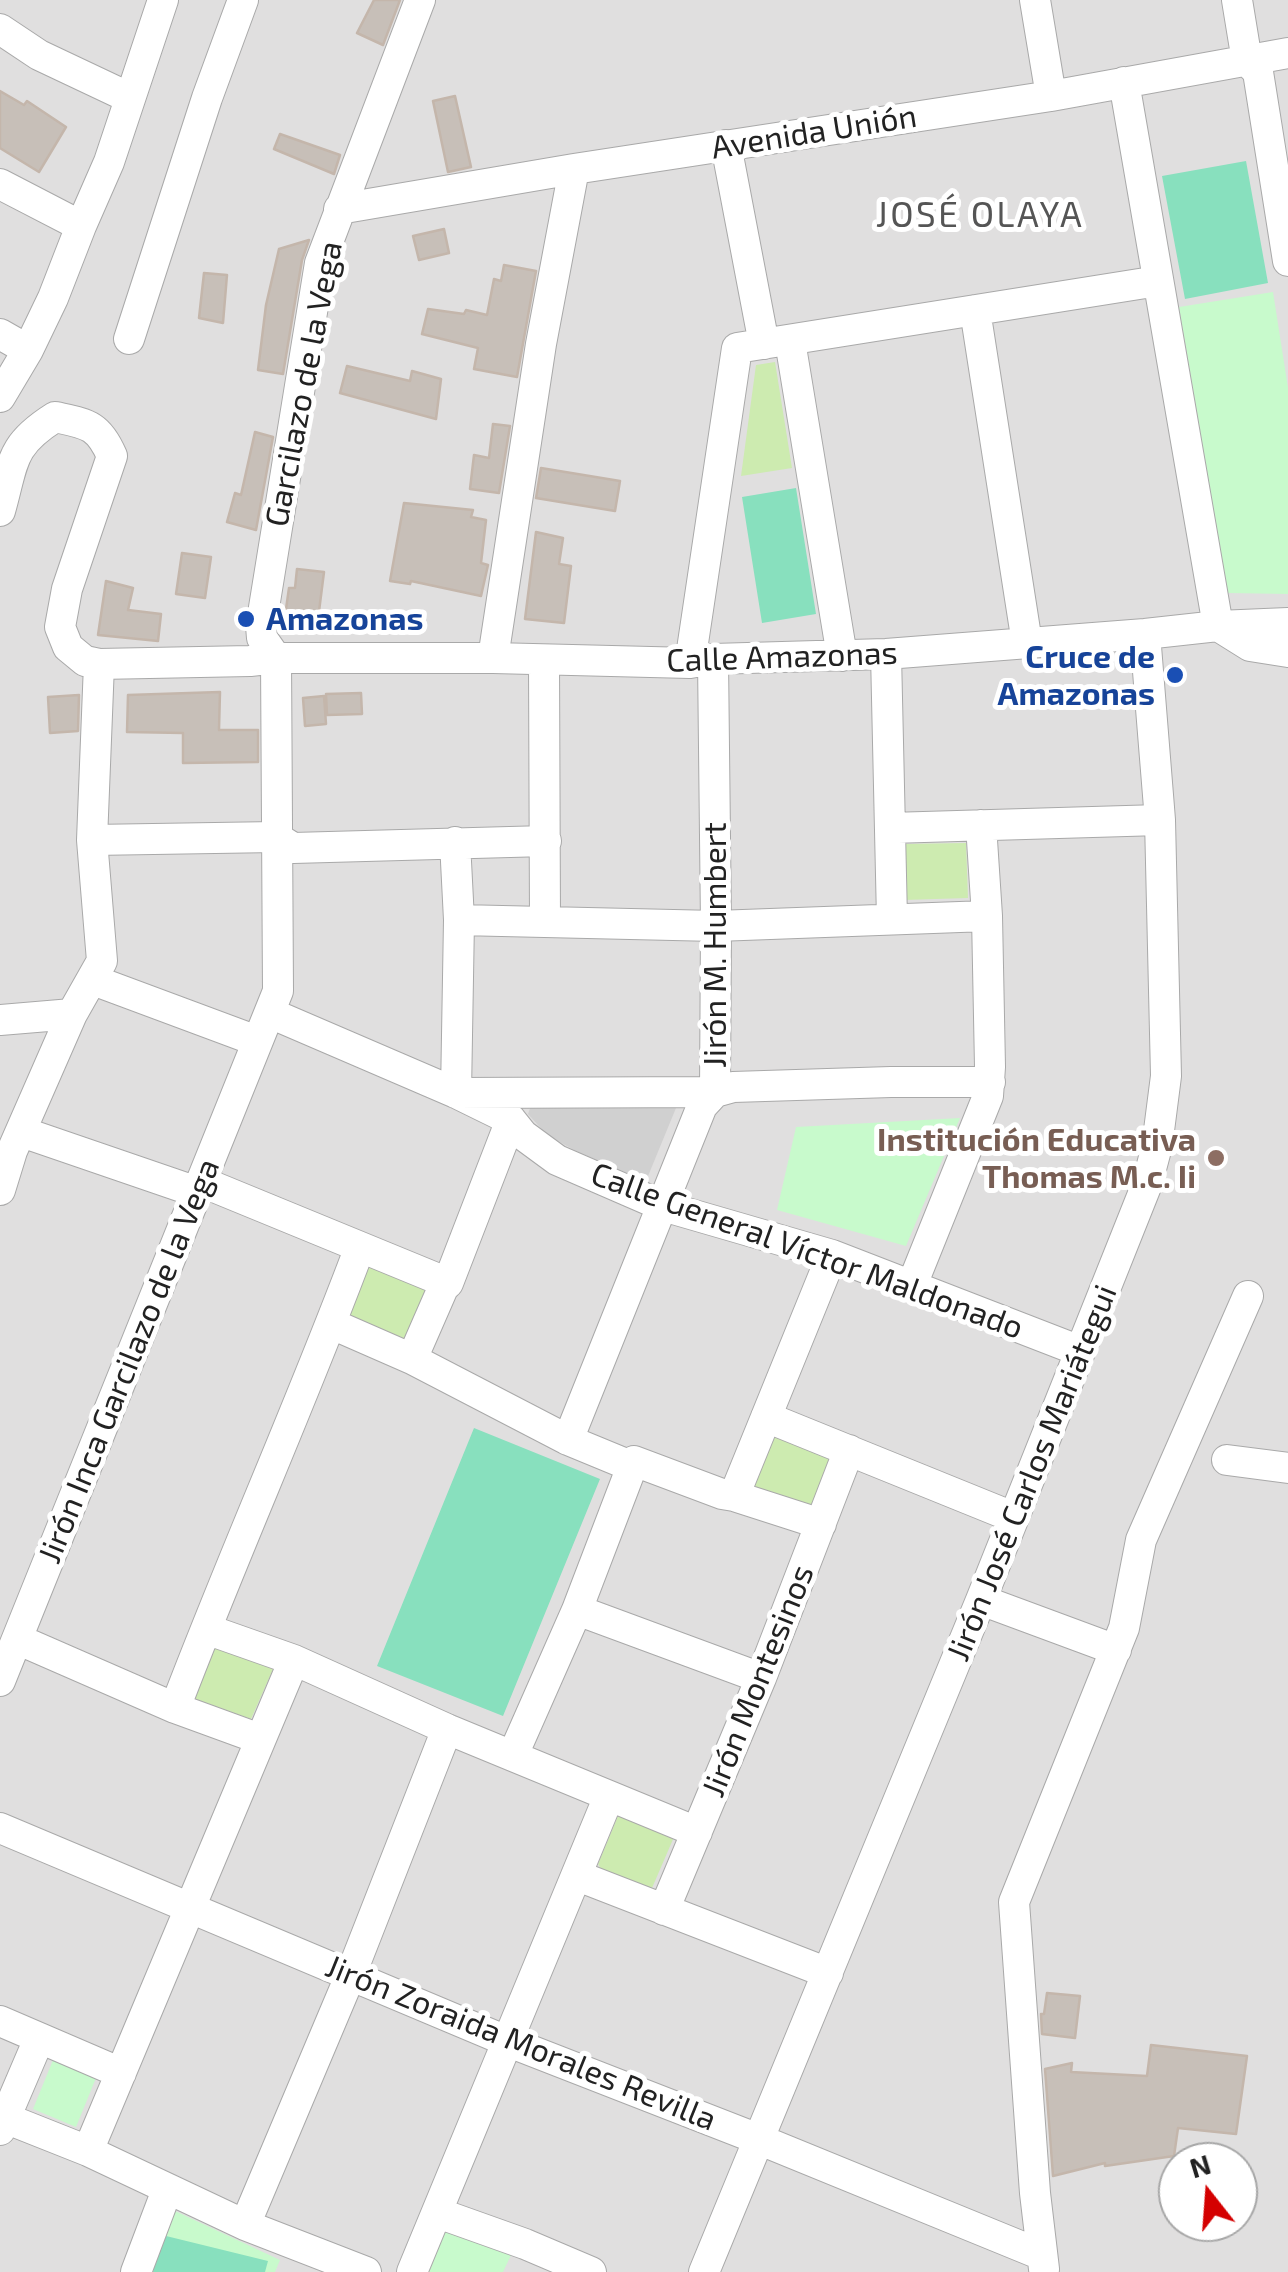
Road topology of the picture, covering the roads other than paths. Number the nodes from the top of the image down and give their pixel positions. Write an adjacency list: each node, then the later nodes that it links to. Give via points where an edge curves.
1 (163, 0): 11 (street)
2 (243, 0): 21 (street)
3 (420, 0): 15 (street, Garcilazo de la Vega)
4 (1036, 0): 10 (street)
5 (1237, 0): 8 (street)
6 (0, 29): 11 (street)
7 (1288, 53): 8 (street, Avenida Unión)
8 (1247, 61): 9 (street, Avenida Unión); 17 (street, via 1258,72)
9 (1124, 82): 10 (street, Avenida Unión); 18 (street)
10 (1051, 96): 12 (street, Avenida Unión)
11 (130, 98): 16 (street)
12 (726, 144): 13 (street, Avenida Unión); 22 (street)
13 (574, 169): 15 (street, Avenida Unión); 34 (street)
14 (0, 184): 16 (street)
15 (340, 209): 33 (street, Garcilazo de la Vega, via 320,264 261,626)
16 (80, 226): 23 (street)
17 (1288, 258)
18 (1158, 281): 19 (street); 27 (street)
19 (974, 310): 22 (street); 29 (street)
20 (0, 334): 23 (street)
21 (129, 339)
22 (777, 343): 32 (street); 36 (street, Jirón M. Humbert, via 738,348)
23 (28, 350): 24 (street)
24 (0, 396)
25 (0, 511): 37 (street, via 16,450 32,432 55,417 103,435 112,456 66,588 60,627 68,647)
26 (1288, 623): 27 (street, Calle Amazonas)
27 (1218, 626): 28 (street, Calle Amazonas); 30 (street, via 1250,646)
28 (1145, 634): 29 (street, Calle Amazonas); 38 (street, Jirón José Carlos Mariátegui)
29 (1027, 643): 31 (street, Calle Amazonas)
30 (1288, 652)
31 (886, 654): 32 (street, Calle Amazonas); 40 (street)
32 (842, 656): 36 (street, Calle Amazonas)
33 (276, 658): 34 (street, Calle Amazonas); 37 (street, Calle Amazonas); 41 (street, Garcilazo de la Vega)
34 (493, 658): 35 (street, Calle Amazonas)
35 (544, 660): 36 (street, Calle Amazonas); 43 (street)
36 (702, 661): 49 (street, Jirón M. Humbert)
37 (92, 663): 42 (street)
38 (1160, 820): 39 (street); 68 (street, Jirón José Carlos Mariátegui, via 1162,1118 1136,1214)
39 (981, 825): 40 (street); 45 (street)
40 (890, 828): 46 (street)
41 (276, 837): 42 (street); 44 (street, via 294,848); 53 (street, Jirón Inca Garcilazo de la Vega, via 278,990)
42 (92, 840): 50 (street, via 102,961)
43 (546, 841): 44 (street); 48 (street)
44 (455, 842): 47 (street)
45 (986, 916): 46 (street); 54 (street)
46 (892, 919): 49 (street)
47 (459, 920): 48 (street); 56 (street)
48 (544, 922): 49 (street)
49 (716, 926): 55 (street, Jirón M. Humbert)
50 (92, 980): 51 (street); 53 (street, Calle General Víctor Maldonado)
51 (72, 1014): 52 (street); 58 (street)
52 (0, 1020)
53 (264, 1027): 56 (street, Calle General Víctor Maldonado); 59 (street, Jirón Inca Garcilazo de la Vega)
54 (990, 1082): 55 (street); 65 (street)
55 (715, 1092): 56 (street); 61 (street, Jirón M. Humbert, via 702,1106)
56 (456, 1093): 57 (street, Calle General Víctor Maldonado)
57 (511, 1120): 61 (street, Calle General Víctor Maldonado, via 557,1160); 64 (street)
58 (22, 1132): 59 (street); 60 (street)
59 (200, 1187): 62 (street); 82 (street, Jirón Inca Garcilazo de la Vega)
60 (0, 1190)
61 (663, 1206): 63 (street, Calle General Víctor Maldonado); 71 (street, Jirón M. Humbert)
62 (360, 1248): 64 (street); 67 (street)
63 (832, 1255): 65 (street, Calle General Víctor Maldonado); 70 (street)
64 (448, 1283): 69 (street)
65 (912, 1285): 68 (street, Calle General Víctor Maldonado)
66 (1248, 1296): 83 (street, via 1141,1540)
67 (332, 1324): 69 (street); 81 (street)
68 (1080, 1351): 77 (street, Jirón José Carlos Mariátegui)
69 (412, 1358): 71 (street)
70 (766, 1418): 72 (street); 76 (street)
71 (568, 1440): 74 (street)
72 (849, 1450): 77 (street); 78 (street, Jirón Montesinos)
73 (1227, 1460): 75 (street)
74 (632, 1463): 76 (street); 80 (street)
75 (1288, 1468)
76 (734, 1496): 78 (street)
77 (1013, 1517): 79 (street, Jirón José Carlos Mariátegui)
78 (821, 1524): 85 (street, Jirón Montesinos)
79 (981, 1600): 83 (street); 97 (street, Jirón José Carlos Mariátegui)
80 (576, 1610): 85 (street); 90 (street)
81 (206, 1628): 84 (street); 87 (street)
82 (17, 1639): 86 (street, Jirón Inca Garcilazo de la Vega); 87 (street)
83 (1116, 1650): 109 (street, via 1014,1902)
84 (294, 1660): 88 (street); 89 (street)
85 (761, 1678): 93 (street, Jirón Montesinos)
86 (0, 1681)
87 (176, 1708): 89 (street)
88 (447, 1728): 90 (street); 98 (street)
89 (260, 1739): 95 (street)
90 (513, 1755): 91 (street)
91 (610, 1796): 93 (street); 94 (street)
92 (0, 1828): 95 (street, Jirón Zoraida Morales Revilla)
93 (696, 1832): 96 (street, Jirón Montesinos)
94 (578, 1876): 96 (street); 101 (street)
95 (190, 1908): 98 (street, Jirón Zoraida Morales Revilla); 102 (street)
96 (664, 1910): 97 (street)
97 (828, 1973): 104 (street, Jirón José Carlos Mariátegui)
98 (350, 1974): 101 (street, Jirón Zoraida Morales Revilla); 108 (street)
99 (0, 2021): 100 (street)
100 (38, 2039): 102 (street); 103 (street)
101 (509, 2042): 104 (street, Jirón Zoraida Morales Revilla); 107 (street)
102 (121, 2073): 105 (street)
103 (2, 2124): 105 (street)
104 (758, 2139): 109 (street, Jirón Zoraida Morales Revilla); 116 (street, Jirón José Carlos Mariátegui)
105 (88, 2151): 106 (street)
106 (167, 2190): 108 (street); 112 (street)
107 (438, 2213): 110 (street); 114 (street)
108 (245, 2225): 111 (street)
109 (1042, 2253)
110 (519, 2258): 115 (street)
111 (308, 2261): 113 (street)
112 (136, 2272)
113 (366, 2272)
114 (412, 2272)
115 (591, 2272)
116 (704, 2272)

